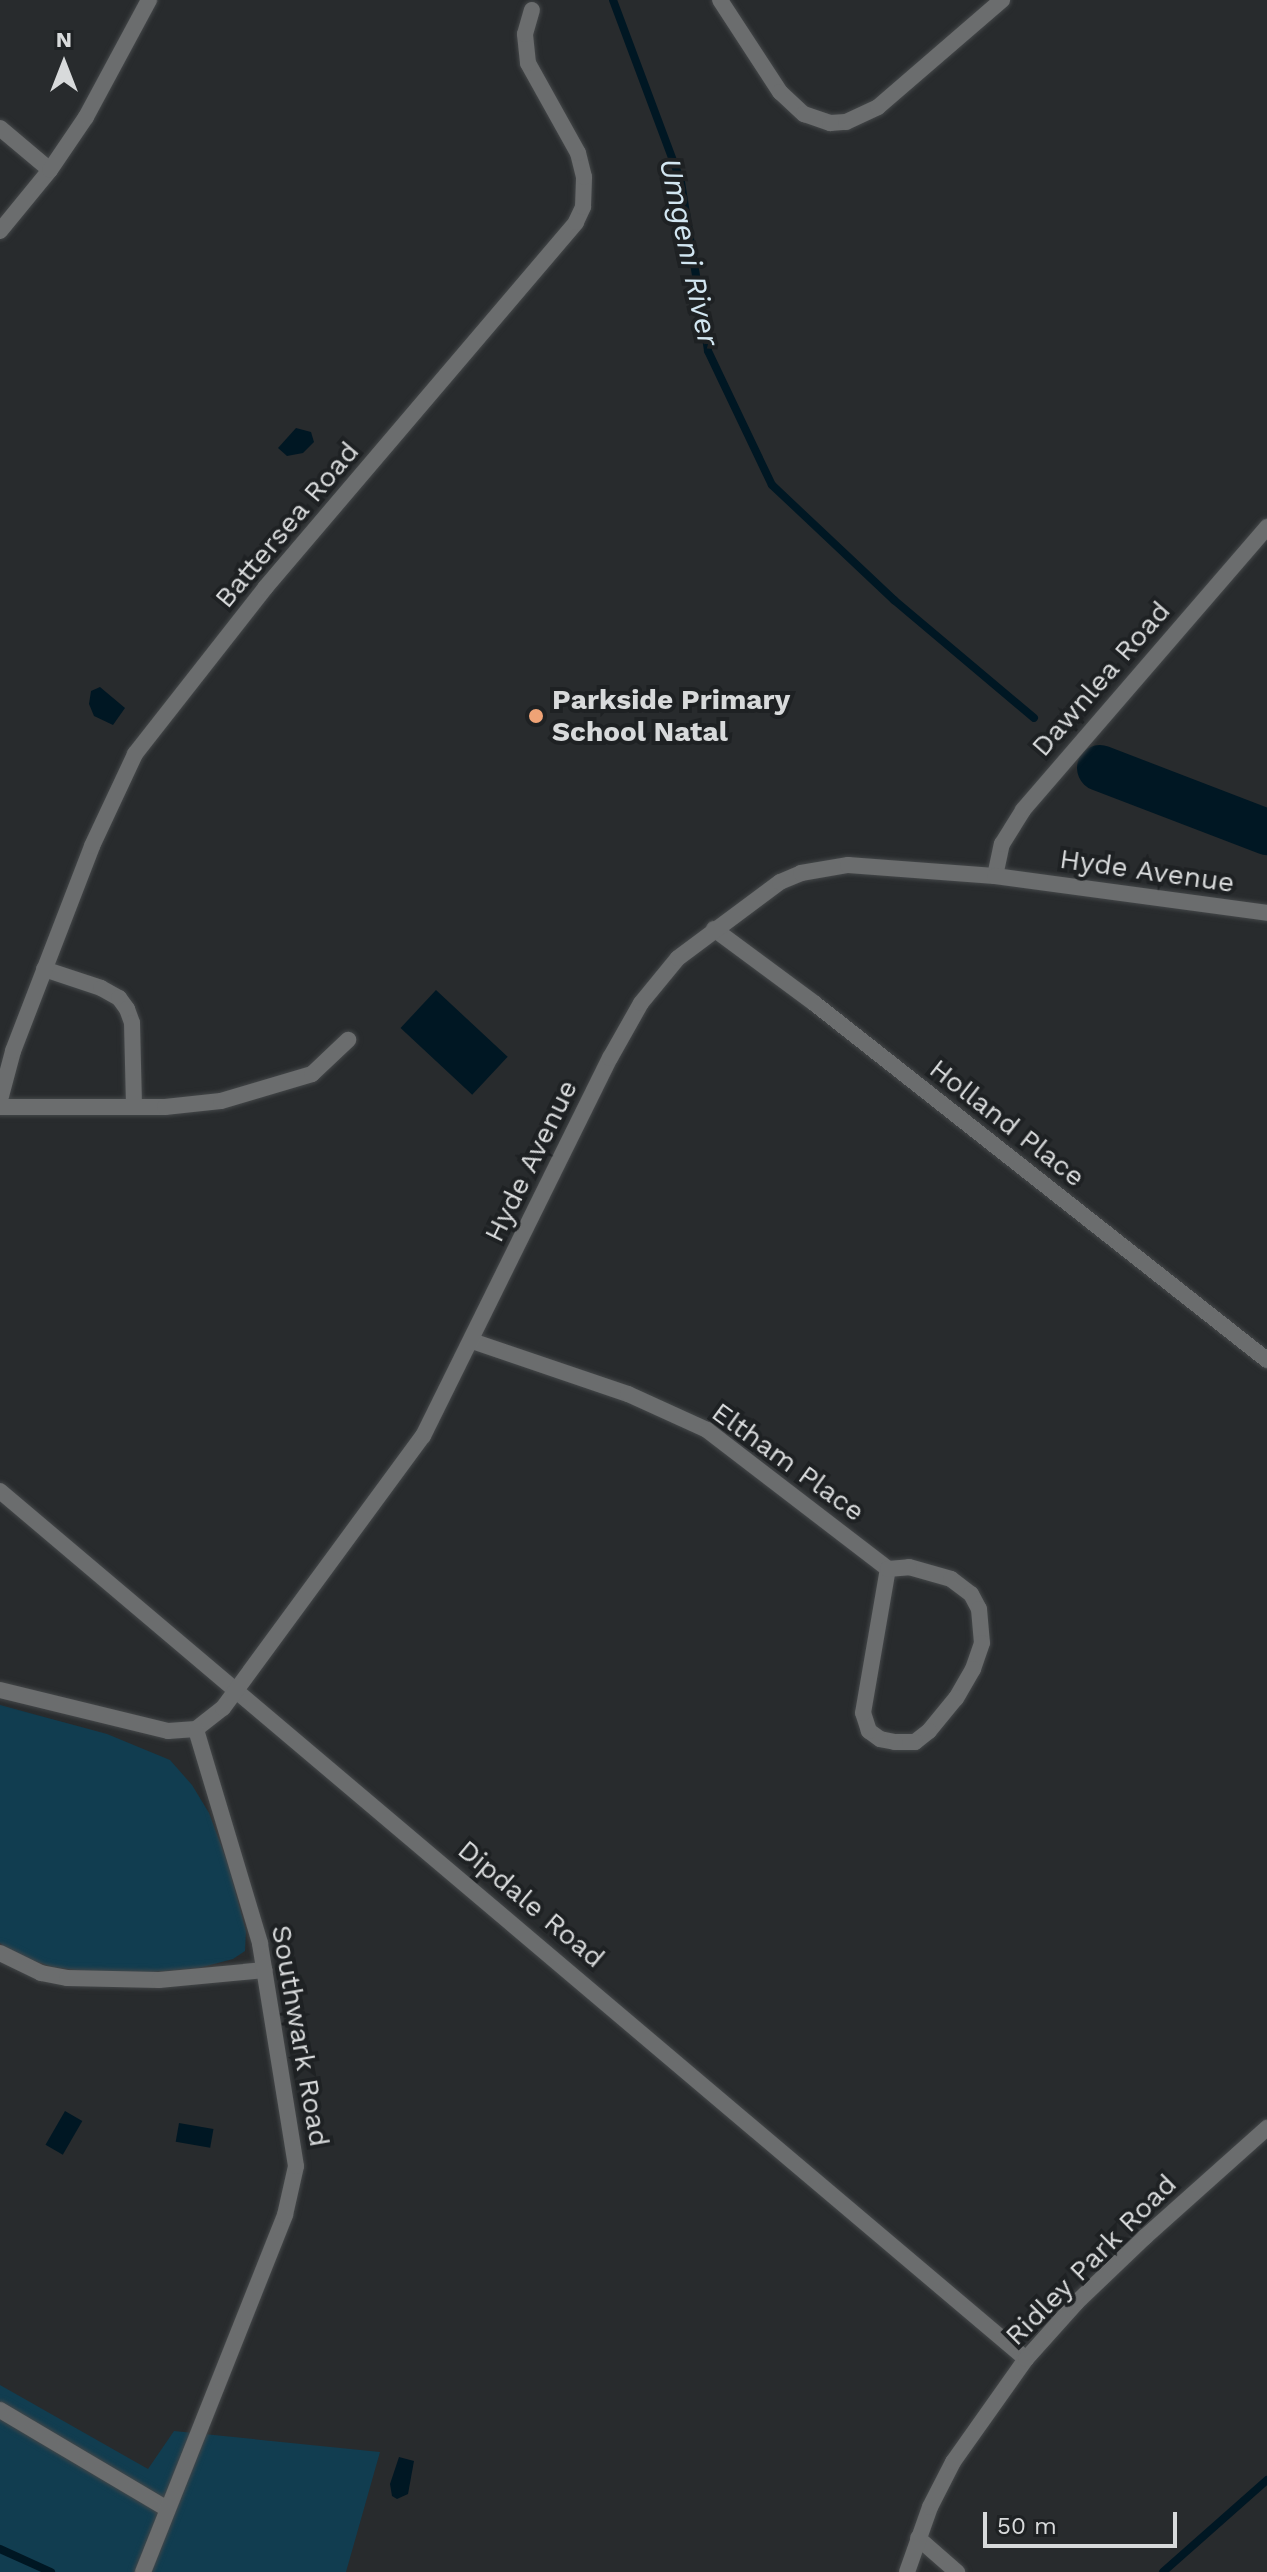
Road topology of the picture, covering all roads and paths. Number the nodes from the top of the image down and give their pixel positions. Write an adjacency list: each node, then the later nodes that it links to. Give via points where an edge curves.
1 (149, 0): 6 (street, via 114,71)
2 (720, 0): 3 (street, via 780,92 804,114 830,123 846,122 878,107)
3 (1002, 0)
4 (532, 10): 12 (street, Battersea Road, via 525,34 528,63 578,153 584,177 583,207 576,222 152,728 121,779)
5 (0, 128): 6 (street)
6 (50, 170): 7 (street)
7 (0, 231)
8 (1267, 527): 9 (street, Dawnlea Road, via 1023,810 1002,844)
9 (995, 876): 10 (street, Hyde Avenue); 11 (street, Hyde Avenue, via 848,865 823,868 780,882)
10 (1267, 913)
11 (714, 929): 17 (street, Hyde Avenue, via 658,980 627,1028); 18 (street, Holland Place)
12 (44, 969): 14 (street, Battersea Road); 15 (street, via 101,988 127,1009)
13 (348, 1040): 15 (street, via 312,1074 275,1088 221,1101)
14 (0, 1100)
15 (134, 1106): 16 (street)
16 (0, 1107)
17 (472, 1341): 20 (street, Eltham Place, via 628,1394 707,1430); 22 (street, Hyde Avenue, via 407,1462)
18 (1267, 1360)
19 (0, 1491): 22 (street, Dipdale Road)
20 (888, 1569): 20 (street, via 918,1568 951,1579 971,1594 982,1628 973,1669 956,1698 915,1742 880,1739 869,1731 863,1713)
21 (0, 1690): 23 (street, via 151,1730)
22 (237, 1693): 23 (street, Hyde Avenue); 27 (street, Dipdale Road)
23 (196, 1729): 25 (street, Southwark Road, via 250,1902)
24 (0, 1953): 25 (street, via 41,1973 67,1978 159,1980)
25 (265, 1970): 29 (street, Southwark Road, via 295,2142 292,2189)
26 (1267, 2128): 27 (street, Ridley Park Road, via 1077,2302)
27 (1026, 2359): 30 (street, Ridley Park Road, via 953,2462)
28 (0, 2410): 29 (street)
29 (166, 2508): 31 (street, Southwark Road)
30 (918, 2538): 32 (street, Ridley Park Road); 33 (street)
31 (143, 2572)
32 (907, 2572)
33 (957, 2572)

